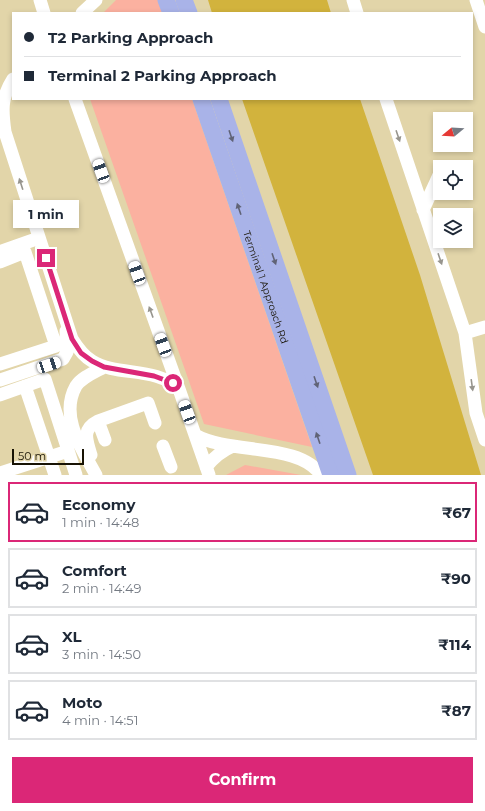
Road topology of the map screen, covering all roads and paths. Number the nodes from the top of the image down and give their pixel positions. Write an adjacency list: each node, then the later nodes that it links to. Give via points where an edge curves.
1 (40, 0): 7 (street)
2 (96, 0): 8 (street)
3 (166, 0): 9 (main road)
4 (184, 0): 10 (main road)
5 (353, 0): 11 (street)
6 (479, 1): 12 (street)
7 (44, 12)
8 (83, 12)
9 (171, 12)
10 (189, 12)
11 (357, 12)
12 (485, 27)
13 (12, 80): 20 (street, one-way to 13, via 5,132 3,102 5,91)
14 (75, 100): 30 (street, one-way to 14)
15 (201, 100): 51 (main road, Terminal 1 Approach Rd, one-way to 15)
16 (218, 100): 52 (main road, Terminal 1 Approach Rd, one-way to 52)
17 (386, 100): 19 (street, one-way to 19)
18 (433, 188): 19 (street)
19 (423, 210): 24 (street, one-way to 24)
20 (39, 238): 21 (street); 22 (street)
21 (1, 256): 25 (street, via 24,252 56,346)
22 (61, 305): 26 (street, via 72,339 81,353); 27 (street, via 67,345 66,356)
23 (485, 327): 24 (street)
24 (465, 334): 37 (street, one-way to 37, via 476,412)
25 (0, 364)
26 (104, 367): 30 (street, via 154,376 173,383); 34 (street, via 76,386 70,410)
27 (43, 373): 28 (street); 29 (street); 40 (street)
28 (0, 380)
29 (25, 386): 31 (street); 41 (street)
30 (179, 389): 35 (street)
31 (0, 395)
32 (98, 421): 33 (street, via 148,404); 36 (street); 49 (street, via 90,425 86,431)
33 (156, 423)
34 (75, 434): 47 (street); 48 (street)
35 (195, 435): 39 (street, via 205,440); 43 (street)
36 (105, 440)
37 (485, 440)
38 (163, 446): 42 (street)
39 (233, 446): 43 (street, via 213,458); 50 (street, via 295,456 312,464)
40 (68, 450): 41 (street); 46 (street)
41 (49, 457): 44 (street); 45 (street)
42 (171, 467)
43 (207, 471)
44 (0, 473)
45 (55, 475)
46 (76, 475)
47 (88, 475)
48 (96, 475)
49 (99, 475)
50 (321, 475)
51 (331, 475)
52 (348, 475)

